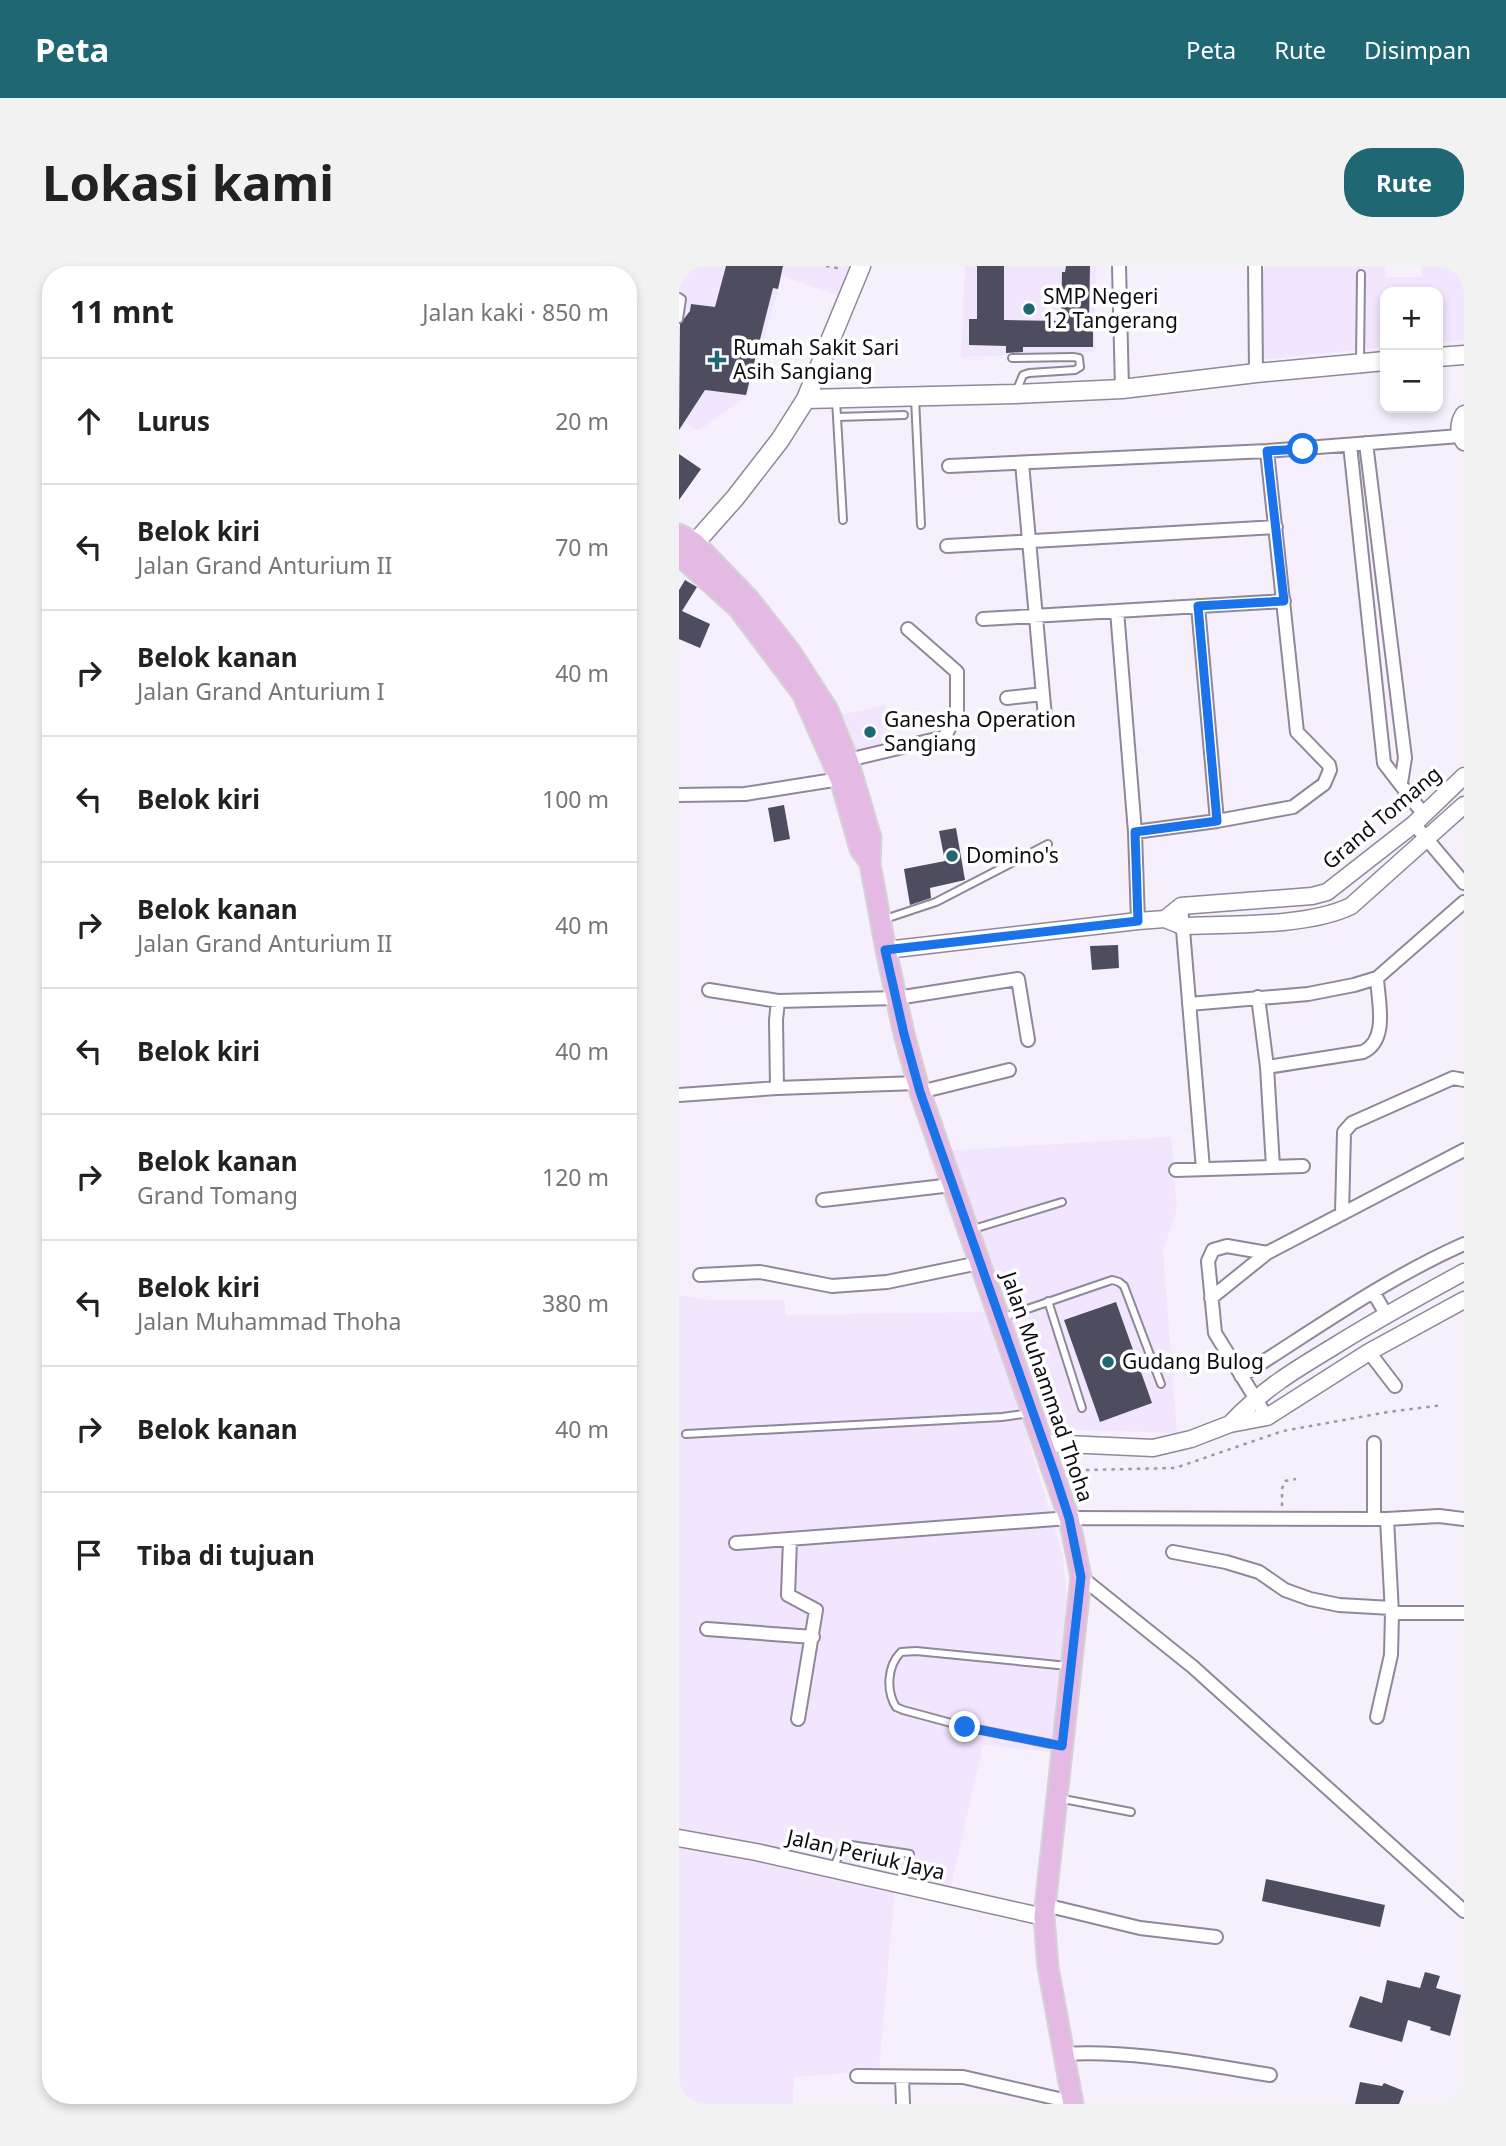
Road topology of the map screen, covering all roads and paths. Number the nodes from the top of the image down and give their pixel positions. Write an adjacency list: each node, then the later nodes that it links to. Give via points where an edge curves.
1 (861, 266): 17 (main road)
2 (1119, 266): 13 (street)
3 (1255, 266): 12 (street)
4 (1361, 274): 11 (lane)
5 (679, 297): 6 (lane)
6 (679, 319)
7 (1464, 355): 8 (main road)
8 (1443, 357)
9 (1012, 358): 14 (lane, via 1073,357 1081,362 1076,370 1023,375)
10 (1380, 362): 11 (main road)
11 (1360, 364): 12 (main road)
12 (1257, 373): 13 (main road)
13 (1122, 388): 14 (main road)
14 (1015, 394): 15 (main road)
15 (915, 396): 16 (main road); 28 (lane)
16 (836, 398): 17 (main road); 20 (lane)
17 (806, 399): 31 (main road, via 735,498)
18 (1464, 414): 21 (street, via 1459,425)
19 (904, 415): 20 (lane)
20 (837, 417): 27 (lane)
21 (1462, 439): 22 (street)
22 (1366, 443): 23 (street); 33 (street)
23 (1350, 445): 24 (street); 34 (street)
24 (1267, 451): 25 (street); 29 (street)
25 (1022, 463): 26 (street); 30 (street)
26 (949, 466)
27 (843, 520)
28 (921, 525)
29 (1276, 527): 30 (street); 35 (street)
30 (1029, 541): 32 (street); 39 (street)
31 (684, 544): 36 (main road, Jalan Muhammad Thoha)
32 (947, 546)
33 (1381, 574): 34 (street); 45 (street)
34 (1365, 577): 47 (street)
35 (1284, 601): 37 (street); 54 (street, via 1297,732 1330,769 1324,783 1293,807)
36 (743, 603): 46 (main road, Jalan Muhammad Thoha, via 790,651 828,710); 49 (main road, Jalan Muhammad Thoha, via 802,693)
37 (1198, 606): 38 (street); 54 (street)
38 (1117, 611): 39 (street); 55 (street)
39 (1036, 616): 40 (street); 42 (street)
40 (983, 619)
41 (908, 629): 46 (street, via 957,672 957,711 945,737)
42 (1043, 694): 43 (street); 44 (street)
43 (1007, 698)
44 (1045, 717)
45 (1405, 758): 47 (street); 50 (street)
46 (848, 760): 58 (main road, Jalan Muhammad Thoha, via 871,838)
47 (1384, 763): 50 (street)
48 (1464, 776): 53 (street, Grand Tomang)
49 (840, 779): 51 (street, via 745,794); 58 (main road, Jalan Muhammad Thoha, via 860,849)
50 (1401, 783): 53 (street)
51 (679, 795)
52 (1464, 805): 56 (street, Grand Tomang)
53 (1420, 818): 56 (street); 61 (street, Grand Tomang, via 1327,892 1312,897)
54 (1217, 821): 55 (street)
55 (1135, 832): 64 (street)
56 (1428, 839): 59 (street); 65 (street, Grand Tomang, via 1336,913 1313,919)
57 (1048, 844): 63 (lane, via 936,902)
58 (870, 864): 63 (main road, Jalan Muhammad Thoha)
59 (1464, 883)
60 (1464, 901): 67 (street)
61 (1181, 906): 62 (street); 65 (street)
62 (1165, 919): 64 (street, Grand Tomang); 65 (street, Grand Tomang)
63 (880, 920): 66 (main road, Jalan Muhammad Thoha)
64 (1138, 921): 66 (street, Grand Tomang)
65 (1182, 926): 72 (street)
66 (885, 950): 70 (main road, Jalan Muhammad Thoha)
67 (1377, 978): 69 (street, via 1308,994); 74 (street, via 1379,1031 1375,1044 1363,1052)
68 (709, 990): 71 (street)
69 (1258, 997): 72 (street); 74 (street)
70 (897, 998): 71 (street); 73 (street, via 1018,979); 78 (main road, Jalan Muhammad Thoha)
71 (778, 1001): 77 (street)
72 (1189, 1004): 84 (street)
73 (1028, 1040)
74 (1267, 1067): 82 (street)
75 (1009, 1070): 78 (street)
76 (1464, 1080): 88 (street, via 1453,1078 1352,1123 1344,1132)
77 (777, 1088): 78 (street); 79 (street)
78 (919, 1088): 85 (main road, Jalan Muhammad Thoha)
79 (679, 1095)
80 (1464, 1150): 88 (street)
81 (1303, 1166): 82 (street)
82 (1273, 1167): 84 (street)
83 (1176, 1170): 84 (street)
84 (1203, 1170)
85 (952, 1185): 86 (street); 89 (main road, Jalan Muhammad Thoha)
86 (823, 1200)
87 (1062, 1202): 89 (lane)
88 (1342, 1214): 91 (street)
89 (968, 1231): 92 (main road, Jalan Muhammad Thoha)
90 (1464, 1244): 95 (street)
91 (1267, 1253): 96 (street); 96 (street, via 1227,1246 1213,1250 1208,1261)
92 (979, 1263): 94 (street, via 887,1282 832,1286 760,1272); 100 (main road, Jalan Muhammad Thoha)
93 (1464, 1272): 99 (street)
94 (700, 1275)
95 (1373, 1292): 99 (street); 102 (street)
96 (1211, 1298): 102 (street, via 1215,1333)
97 (1464, 1300): 101 (street)
98 (1048, 1301): 100 (lane); 103 (lane, via 1112,1280 1119,1282); 107 (lane)
99 (1386, 1314): 105 (street)
100 (999, 1319): 108 (main road, Jalan Muhammad Thoha)
101 (1369, 1352): 104 (street); 109 (street)
102 (1241, 1377): 105 (street)
103 (1161, 1384)
104 (1395, 1386)
105 (1254, 1398): 109 (street); 110 (street)
106 (1443, 1405): 114 (path, via 1283,1431 1175,1468)
107 (1082, 1408)
108 (1033, 1413): 111 (lane); 112 (main road, Jalan Muhammad Thoha)
109 (1267, 1417): 110 (street)
110 (1230, 1424): 112 (street, via 1153,1448)
111 (686, 1434)
112 (1044, 1443): 114 (main road, Jalan Muhammad Thoha)
113 (1374, 1443): 117 (street)
114 (1055, 1475): 116 (main road, Jalan Muhammad Thoha)
115 (1296, 1479): 120 (path, via 1285,1481 1282,1489)
116 (1069, 1518): 120 (street); 121 (street); 124 (main road, Jalan Muhammad Thoha)
117 (1374, 1519): 118 (street); 120 (street)
118 (1387, 1519): 119 (street); 125 (street)
119 (1464, 1519)
120 (1282, 1520)
121 (790, 1540): 122 (street); 128 (street, via 788,1595 816,1610)
122 (736, 1543)
123 (1173, 1552): 125 (street, via 1259,1572 1285,1590 1310,1599)
124 (1081, 1577): 129 (main road, Jalan Muhammad Thoha); 139 (street, via 1193,1667)
125 (1392, 1611): 126 (street); 130 (street, via 1389,1665)
126 (1464, 1613)
127 (707, 1629): 128 (street)
128 (813, 1637): 131 (street)
129 (1070, 1666): 132 (main road, Jalan Muhammad Thoha); 132 (lane, via 901,1652 893,1660 888,1695 903,1710)
130 (1377, 1717)
131 (798, 1718)
132 (1062, 1746): 133 (main road, Jalan Muhammad Thoha)
133 (1056, 1797): 134 (lane); 138 (main road, Jalan Muhammad Thoha)
134 (1131, 1812)
135 (679, 1838): 137 (street, Jalan Periuk Jaya)
136 (910, 1854): 137 (lane, via 851,1845 840,1852)
137 (834, 1869): 138 (street, Jalan Periuk Jaya)
138 (1044, 1911): 140 (street); 141 (main road, Jalan Muhammad Thoha)
139 (1464, 1911)
140 (1216, 1937)
141 (1063, 2054): 142 (street, via 1139,2054); 145 (main road, Jalan Muhammad Thoha)
142 (1270, 2075)
143 (857, 2076): 144 (street)
144 (902, 2078): 145 (street, via 963,2077); 146 (street)
145 (1072, 2103)
146 (903, 2104)

